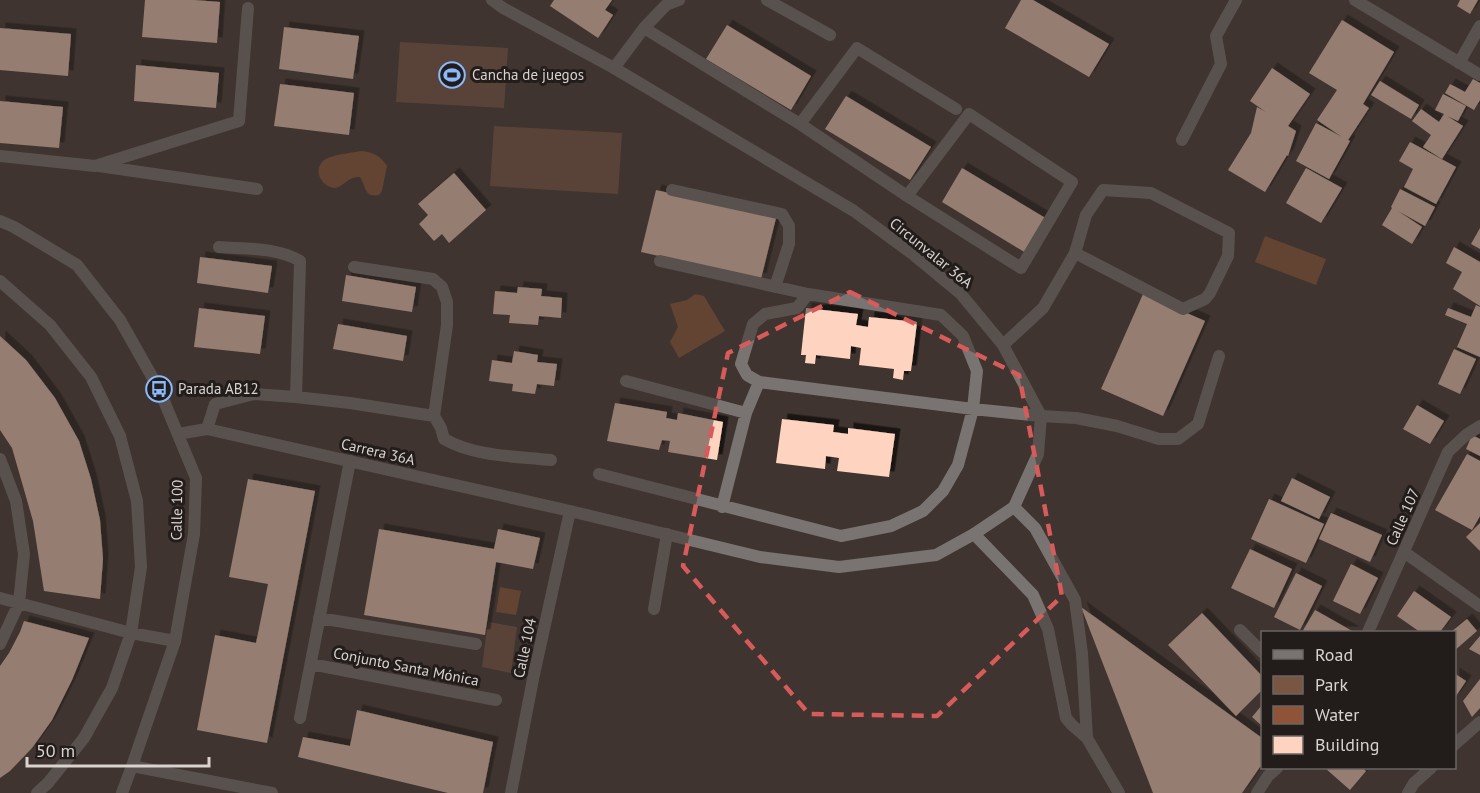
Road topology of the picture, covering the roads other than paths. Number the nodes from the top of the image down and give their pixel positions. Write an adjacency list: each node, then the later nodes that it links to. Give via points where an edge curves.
1 (492, 0): 11 (street, Circunvalar 36A)
2 (679, 0): 8 (street, via 666,5)
3 (767, 0): 9 (street)
4 (1236, 0): 15 (street, via 1216,36 1221,64)
5 (1355, 0): 10 (street)
6 (248, 8): 17 (street, via 239,121)
7 (1480, 26): 10 (street)
8 (644, 28): 11 (street); 14 (street)
9 (830, 35)
10 (1459, 63): 12 (street)
11 (614, 68): 29 (street, Circunvalar 36A, via 854,212 960,293)
12 (1480, 75)
13 (956, 109): 14 (street, via 857,48)
14 (800, 124): 20 (street)
15 (1182, 140)
16 (0, 156): 17 (street)
17 (95, 166): 18 (street)
18 (257, 189)
19 (672, 190): 27 (street, via 782,214 789,226 789,244)
20 (907, 196): 20 (street, via 1021,268 1072,183 969,114)
21 (0, 221): 40 (street, Calle 100, via 77,265 120,320 159,389)
22 (219, 247): 33 (street, via 274,252 300,261)
23 (1075, 253): 23 (street, via 1086,215 1103,190 1151,193 1230,233 1228,256 1210,293 1183,309); 29 (street, via 1043,308)
24 (660, 261): 27 (street)
25 (354, 267): 36 (street, via 433,279 442,287 447,302 447,325)
26 (0, 281): 58 (street, via 50,325 91,377 120,436 137,501 141,567)
27 (775, 287): 28 (street)
28 (808, 294): 32 (street, via 797,308 765,314 753,324 741,364 747,375); 34 (street, via 941,315 963,336 977,371)
29 (1003, 345): 37 (street, Circunvalar 36A)
30 (1219, 356): 37 (street, via 1198,424 1178,439 1159,439 1076,418)
31 (626, 381): 35 (street)
32 (759, 382): 34 (street); 35 (street)
33 (296, 397): 36 (street); 39 (street, via 254,394 215,404)
34 (973, 409): 37 (street); 45 (street, via 958,465 943,491 923,511 891,526 841,536)
35 (746, 412): 45 (street)
36 (435, 416): 42 (street, via 444,439 458,447)
37 (1041, 416): 46 (street, via 1038,454)
38 (1480, 426): 50 (street, Calle 107, via 1448,452)
39 (207, 429): 40 (street, Carrera 36A); 43 (street, Carrera 36A)
40 (178, 434): 59 (street, Calle 100, via 195,478 194,534)
41 (0, 459): 52 (street, via 16,501 24,554)
42 (551, 460)
43 (351, 461): 47 (street, Carrera 36A); 55 (street, Conjunto Santa Mónica)
44 (599, 474): 45 (street)
45 (722, 507)
46 (1014, 507): 49 (street); 67 (street, via 1035,528 1075,600)
47 (570, 511): 48 (street); 75 (street, Calle 104)
48 (667, 534): 49 (street, via 760,557 838,567 936,555); 54 (street)
49 (974, 534): 67 (street, via 1033,595 1048,629 1066,718)
50 (1404, 552): 53 (street); 57 (street, Calle 107)
51 (0, 598): 52 (street)
52 (19, 603): 58 (street); 60 (street)
53 (1480, 606)
54 (654, 609)
55 (320, 618): 61 (street); 63 (street, Conjunto Santa Mónica)
56 (1240, 630): 62 (street)
57 (1369, 631)
58 (131, 633): 59 (street); 72 (street, via 112,688 84,738)
59 (175, 641): 69 (street, Calle 100)
60 (0, 644)
61 (476, 644)
62 (1261, 650)
63 (311, 664): 64 (street, Conjunto Santa Mónica); 65 (street, Conjunto Santa Mónica)
64 (496, 700)
65 (300, 718)
66 (1480, 722): 68 (street)
67 (1087, 738): 76 (street)
68 (1456, 744)
69 (132, 766): 73 (street, Calle 100); 74 (street)
70 (1276, 769): 77 (street)
71 (1430, 769): 78 (street)
72 (37, 793)
73 (122, 793)
74 (272, 793)
75 (511, 793)
76 (1119, 793)
77 (1257, 793)
78 (1408, 793)

